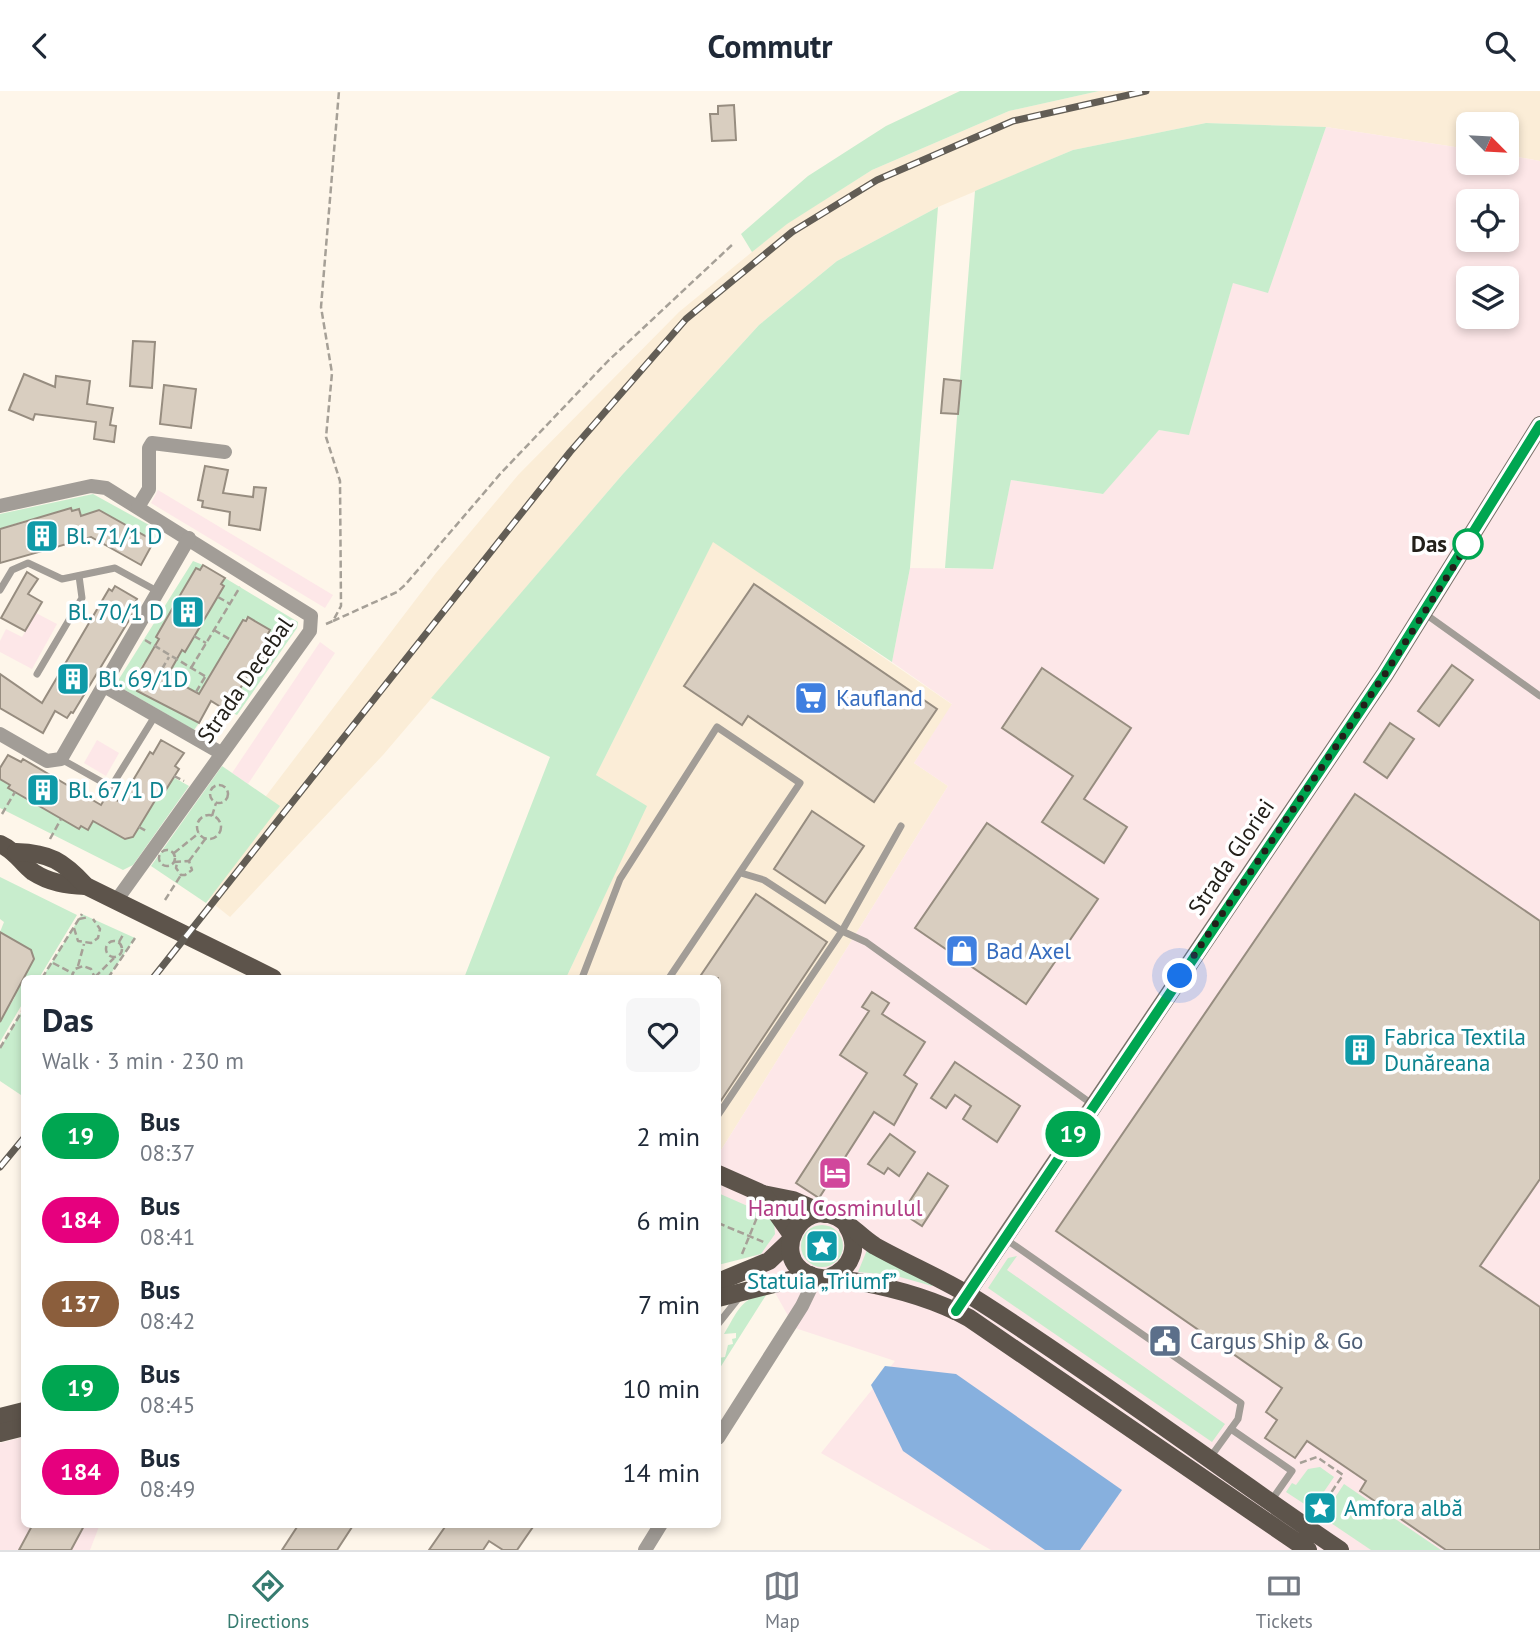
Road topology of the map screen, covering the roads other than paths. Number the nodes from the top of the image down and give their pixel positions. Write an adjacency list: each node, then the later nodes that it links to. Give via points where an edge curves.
1 (1540, 425): 9 (main road, Strada Gloriei)
2 (225, 453): 4 (street, via 152,443 149,489)
3 (0, 506): 4 (street, Strada Decebal, via 99,486)
4 (138, 507): 5 (street, Strada Decebal)
5 (189, 538): 8 (street); 15 (street, Strada Decebal, via 307,611 313,623)
6 (79, 576): 7 (lane, via 55,577 28,563 12,570); 8 (lane, via 115,568); 10 (lane, via 82,598)
7 (0, 590)
8 (158, 592): 11 (street)
9 (1424, 613): 12 (lane); 25 (main road, Strada Gloriei)
10 (37, 674)
11 (104, 686): 13 (street); 16 (street)
12 (1540, 696)
13 (155, 716): 15 (street); 16 (lane, via 111,787)
14 (0, 734): 16 (street, via 47,761)
15 (221, 753): 20 (street, Strada Decebal)
16 (61, 759)
17 (901, 826): 21 (lane)
18 (8, 848): 20 (main road, via 32,871 58,884 86,886)
19 (741, 873): 21 (lane, via 764,880); 23 (lane, via 800,783 717,727 620,879); 24 (lane)
20 (117, 901): 22 (main road)
21 (842, 931): 25 (lane, via 866,942); 26 (lane)
22 (267, 975)
23 (583, 975)
24 (671, 975)
25 (1093, 1104): 31 (main road, Strada Gloriei)
26 (721, 1111)
27 (721, 1176): 28 (main road)
28 (762, 1201): 29 (main road, via 793,1200); 32 (main road)
29 (825, 1214): 30 (main road); 32 (main road, via 805,1218)
30 (847, 1225): 33 (main road, via 853,1240 852,1256 844,1269); 37 (main road, via 878,1247)
31 (1003, 1237): 37 (main road, Strada Gloriei); 45 (lane, via 1241,1403)
32 (791, 1238): 33 (main road, via 794,1261); 34 (main road, via 769,1261)
33 (818, 1276): 36 (main road); 38 (main road, via 894,1289); 47 (street)
34 (721, 1286)
35 (721, 1289): 36 (main road)
36 (742, 1293): 39 (lane)
37 (967, 1294): 38 (main road, Strada Gloriei); 48 (main road)
38 (956, 1311): 51 (main road)
39 (727, 1315): 40 (lane); 41 (lane)
40 (721, 1321)
41 (721, 1325)
42 (21, 1412): 43 (main road)
43 (0, 1417)
44 (21, 1428): 46 (main road)
45 (1231, 1429): 48 (lane); 49 (lane, via 1292,1471)
46 (0, 1433)
47 (721, 1433)
48 (1208, 1460): 49 (main road)
49 (1270, 1503): 53 (main road)
50 (659, 1528): 52 (street)
51 (1304, 1549)
52 (645, 1550)
53 (1340, 1550)

